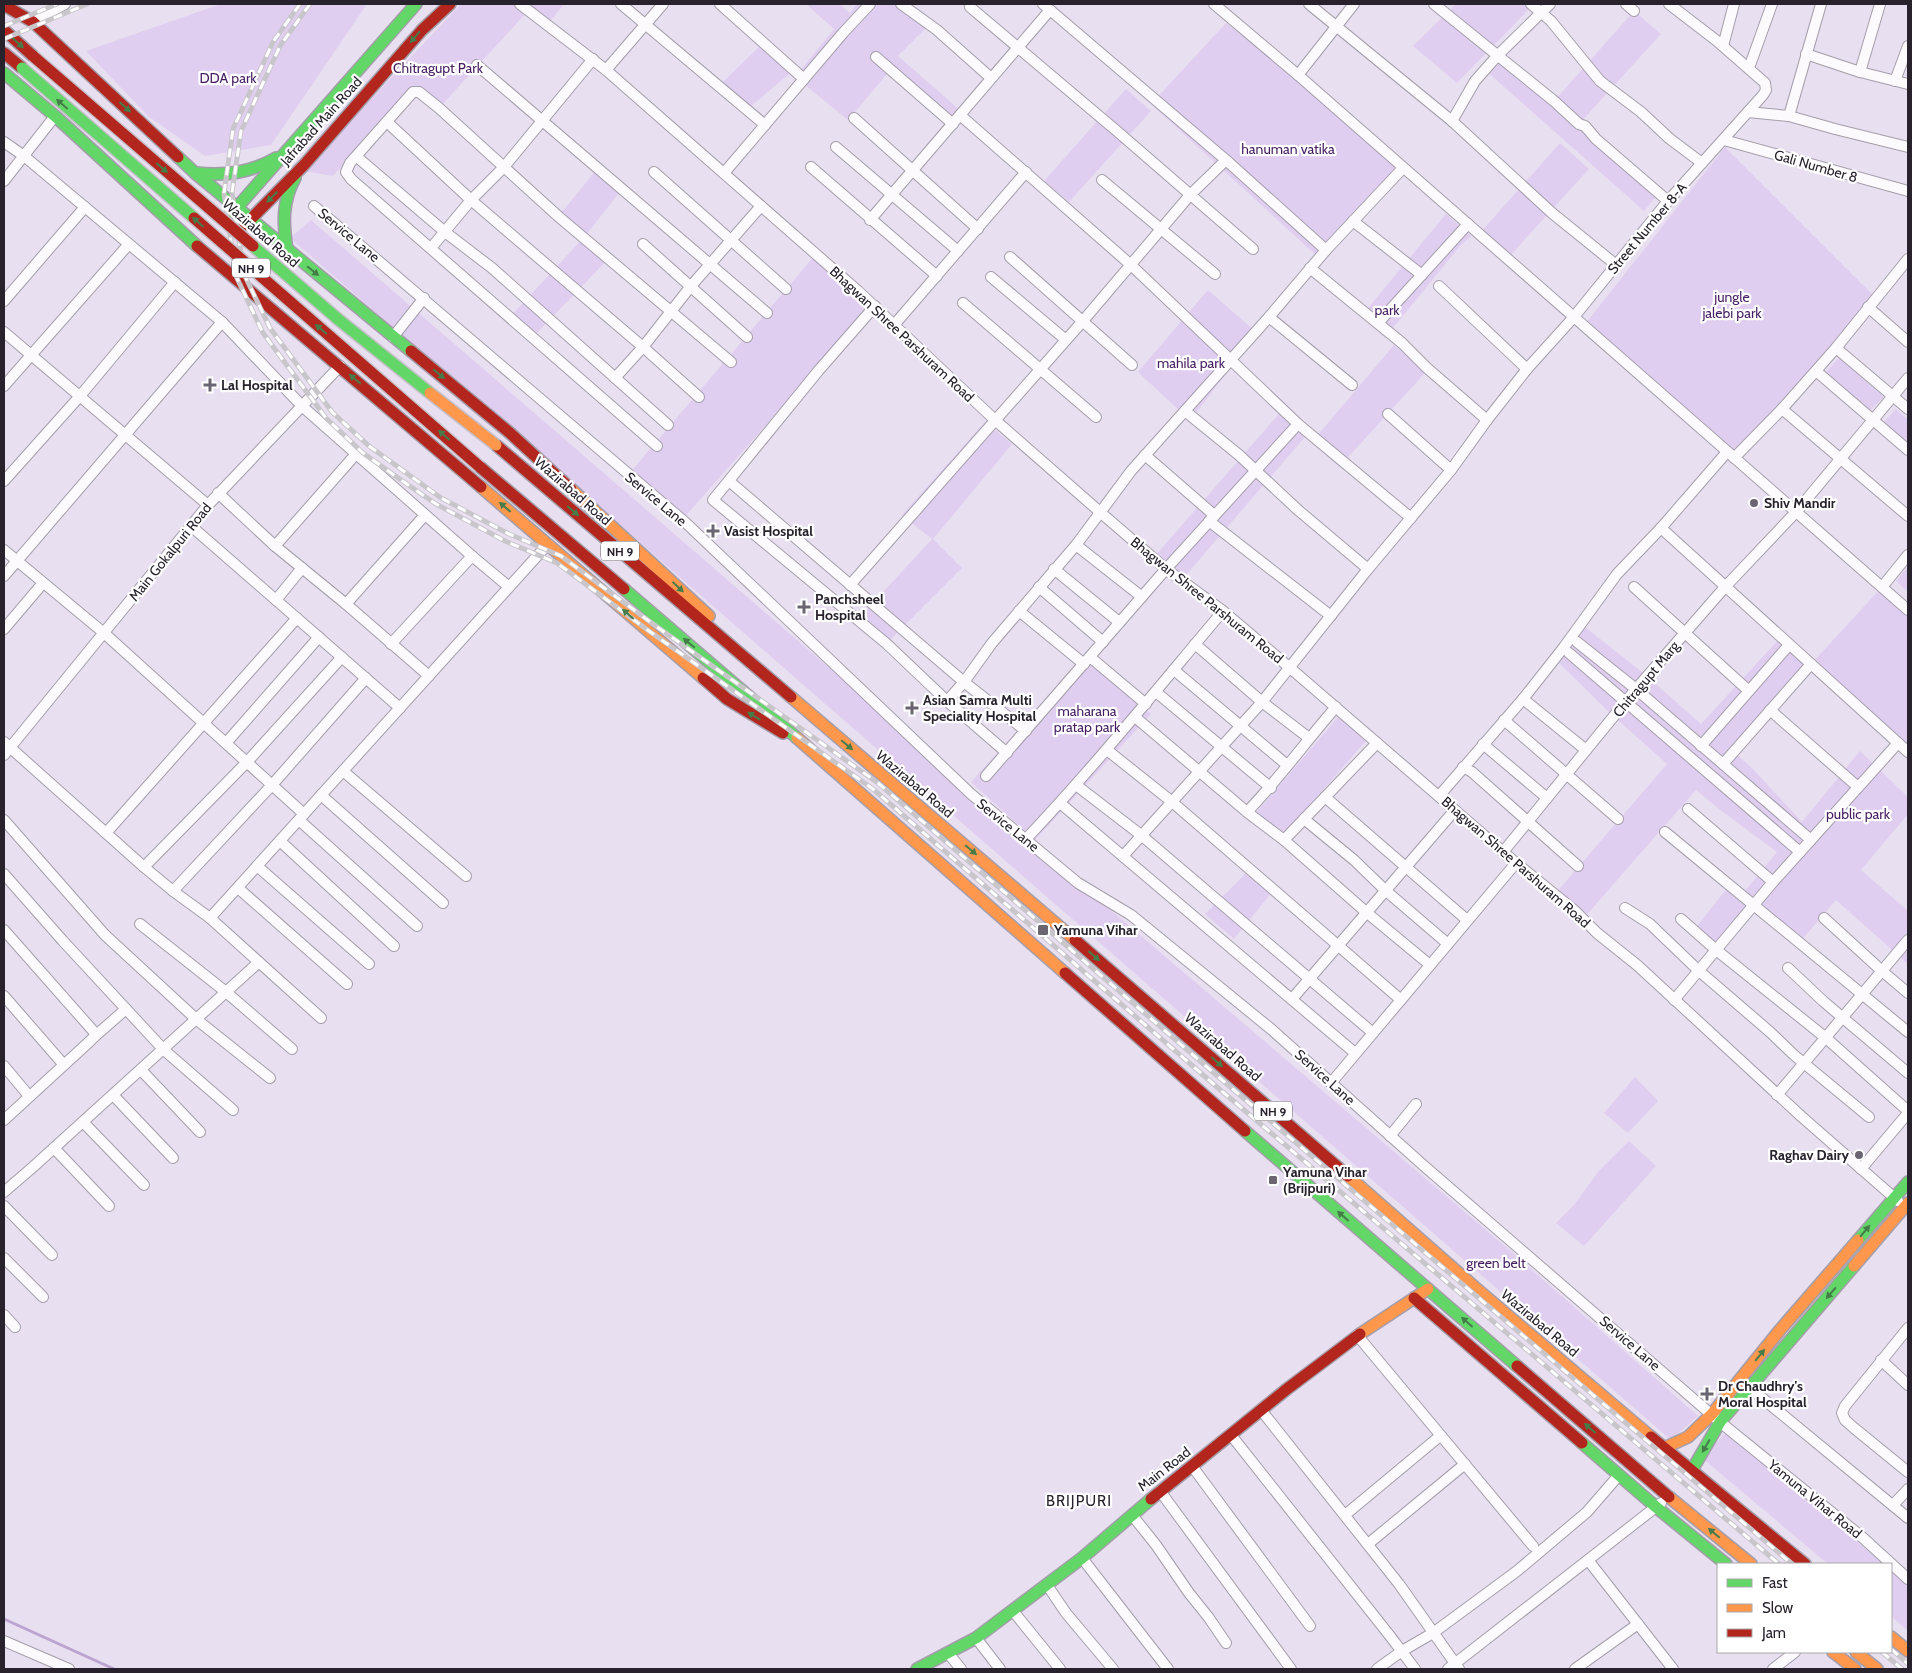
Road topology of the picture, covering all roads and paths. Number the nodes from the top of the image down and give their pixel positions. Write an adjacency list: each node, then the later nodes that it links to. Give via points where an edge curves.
1 (65, 4): 27 (street)
2 (416, 4): 61 (main road, Jafrabad Main Road)
3 (450, 4): 68 (main road, Jafrabad Main Road, one-way to 68, via 422,30)
4 (520, 4): 38 (street, Bhagwan Shree Parshuram Road)
5 (621, 4): 28 (street)
6 (663, 4): 28 (street)
7 (720, 4): 46 (street)
8 (870, 4): 46 (street)
9 (901, 4): 45 (street, via 937,30)
10 (1214, 4): 44 (street)
11 (1309, 4): 29 (street)
12 (1354, 4): 29 (street)
13 (1434, 4): 36 (street)
14 (1531, 4): 26 (street)
15 (1550, 4): 26 (street)
16 (1626, 4): 25 (street)
17 (1669, 4): 31 (street)
18 (1734, 4): 31 (street)
19 (1772, 4): 40 (street)
20 (1821, 4): 35 (street)
21 (1880, 4): 42 (street)
22 (4, 5): 27 (main road)
23 (970, 7): 33 (street)
24 (1047, 7): 33 (street); 66 (street)
25 (1634, 11)
26 (1542, 14): 36 (street); 67 (street, via 1600,81)
27 (33, 22): 75 (main road, one-way to 75)
28 (646, 24): 41 (street); 58 (street)
29 (1336, 28): 44 (street); 56 (street)
30 (4, 30): 249 (main road, Wazirabad Road / NH 9, one-way to 249, bridge, via 339,320 496,445)
31 (1723, 46): 40 (street)
32 (1908, 46): 47 (street)
33 (1018, 47): 45 (street); 81 (street)
34 (4, 52): 259 (main road, NH 9, one-way to 34, bridge)
35 (1806, 54): 42 (street); 52 (street)
36 (1498, 55): 56 (street, via 1475,81); 83 (street, via 1579,124 1586,126 1596,139)
37 (876, 57): 57 (street)
38 (593, 60): 41 (street, Bhagwan Shree Parshuram Road); 54 (street)
39 (477, 65): 54 (street)
40 (1749, 68): 49 (street, Street Number 8-A, via 1765,83 1766,90)
41 (606, 70): 76 (street, Bhagwan Shree Parshuram Road)
42 (1860, 72): 47 (street)
43 (6, 75): 51 (main road)
44 (1298, 75): 71 (street)
45 (991, 78): 50 (street)
46 (804, 79): 58 (street)
47 (1895, 81): 48 (street)
48 (1908, 84)
49 (1748, 112): 52 (street); 59 (street, Street Number 8-A)
50 (960, 115): 57 (street); 74 (street)
51 (55, 116): 64 (street); 100 (main road)
52 (1790, 116): 63 (street)
53 (854, 118): 72 (street)
54 (541, 120): 70 (street); 107 (street)
55 (387, 122): 65 (street); 70 (street, via 417,91); 82 (street)
56 (1452, 122): 108 (street, via 1552,212)
57 (953, 124): 72 (street)
58 (765, 125): 76 (street)
59 (1724, 140): 67 (street, Street Number 8-A); 79 (street, Gali Number 8)
60 (4, 142): 64 (street)
61 (291, 147): 75 (main road, via 256,168 236,174); 87 (main road, Jafrabad Main Road)
62 (836, 147): 80 (street)
63 (1908, 147)
64 (24, 156): 78 (street); 86 (street)
65 (357, 157): 94 (street); 98 (street, via 347,167 346,172 351,179)
66 (1226, 160): 81 (street); 102 (street)
67 (1702, 163): 83 (street, Street Number 8-A)
68 (304, 165): 88 (main road, Jafrabad Main Road, one-way to 88); 101 (main road, via 292,184 285,205 283,228)
69 (811, 167): 89 (street)
70 (504, 168): 82 (street); 124 (street)
71 (1403, 168): 90 (street); 91 (street)
72 (913, 170): 80 (street); 92 (street)
73 (654, 172): 95 (street)
74 (1026, 172): 92 (street); 109 (street)
75 (195, 173): 87 (main road)
76 (724, 173): 85 (street, Bhagwan Shree Parshuram Road)
77 (1102, 180): 93 (street)
78 (4, 182)
79 (1908, 191)
80 (893, 194): 89 (street); 103 (street)
81 (1190, 195): 93 (street); 99 (street)
82 (471, 200): 94 (street); 137 (street)
83 (1668, 201): 108 (street, Street Number 8-A)
84 (314, 206): 119 (street, Service Lane)
85 (761, 206): 95 (street); 122 (street, Bhagwan Shree Parshuram Road)
86 (85, 207): 96 (street); 120 (street)
87 (238, 207): 88 (main road); 100 (main road, Jafrabad Main Road)
88 (250, 219): 101 (main road); 106 (main road, Jafrabad Main Road)
89 (870, 220): 113 (street)
90 (1354, 221): 102 (street); 112 (street)
91 (1468, 224): 112 (street); 127 (street)
92 (978, 229): 103 (street)
93 (1161, 230): 109 (street); 111 (street)
94 (445, 232): 98 (street); 148 (street, via 492,268)
95 (730, 240): 107 (street); 118 (street)
96 (130, 244): 115 (street); 140 (street)
97 (643, 244): 116 (street)
98 (431, 248): 168 (street)
99 (1253, 249)
100 (202, 250): 106 (main road)
101 (287, 250): 133 (main road, one-way to 133)
102 (1326, 250): 110 (street)
103 (958, 251): 113 (street)
104 (1010, 257): 129 (street)
105 (1908, 259): 123 (street)
106 (217, 260): 144 (main road)
107 (709, 264): 116 (street); 125 (street)
108 (1616, 264): 127 (street, Street Number 8-A)
109 (1131, 265): 129 (street); 141 (street)
110 (1310, 268): 126 (street); 130 (street)
111 (1215, 274)
112 (1422, 275): 130 (street)
113 (937, 276): 131 (street)
114 (991, 277): 135 (street)
115 (174, 282): 128 (street); 154 (street)
116 (691, 286): 124 (street); 134 (street)
117 (1439, 286): 146 (street)
118 (786, 289)
119 (424, 298): 133 (street); 293 (street, Service Lane, via 686,524 971,794)
120 (4, 301)
121 (964, 303): 145 (street)
122 (875, 306): 131 (street, Bhagwan Shree Parshuram Road); 177 (street)
123 (1868, 307): 136 (street); 138 (street)
124 (670, 311): 137 (street); 142 (street)
125 (767, 314)
126 (1269, 317): 141 (street); 151 (street)
127 (1573, 318): 146 (street, Street Number 8-A); 172 (street)
128 (222, 322): 156 (street); 167 (street)
129 (1082, 322): 135 (street); 143 (street)
130 (1378, 323): 163 (street)
131 (894, 325): 162 (street, Bhagwan Shree Parshuram Road)
132 (4, 332): 140 (street)
133 (393, 337): 139 (main road)
134 (747, 337)
135 (1066, 340): 145 (street)
136 (1908, 342)
137 (644, 347): 148 (street); 155 (street)
138 (1836, 348): 147 (street); 153 (street)
139 (413, 353): 152 (main road, via 401,382 388,392); 249 (main road, one-way to 249, via 510,433 775,676)
140 (32, 355): 150 (street); 154 (street)
141 (1232, 359): 159 (street); 165 (street)
142 (731, 362)
143 (1132, 364)
144 (340, 366): 152 (main road, one-way to 144); 156 (street, Main Gokalpuri Road)
145 (1041, 368): 161 (street); 162 (street)
146 (1527, 369): 163 (street, Street Number 8-A)
147 (1816, 371): 157 (street); 164 (street)
148 (615, 378): 166 (street)
149 (1908, 378): 153 (street, Chitragupt Marg)
150 (4, 386)
151 (1352, 386)
152 (373, 394): 188 (main road, one-way to 152)
153 (1893, 395): 158 (street); 164 (street, Chitragupt Marg)
154 (80, 396): 167 (street); 176 (street)
155 (699, 397)
156 (303, 407): 170 (street); 178 (street, Main Gokalpuri Road)
157 (1782, 409): 172 (street); 173 (street)
158 (1908, 409)
159 (1185, 411): 171 (street); 174 (street)
160 (1388, 414): 175 (street)
161 (1096, 417)
162 (995, 420): 180 (street, Bhagwan Shree Parshuram Road); 201 (street)
163 (1487, 420): 175 (street, Street Number 8-A)
164 (1873, 420): 169 (street); 173 (street, Chitragupt Marg)
165 (1298, 424): 174 (street); 185 (street)
166 (668, 425)
167 (125, 435): 179 (street); 194 (street)
168 (657, 446)
169 (1908, 450)
170 (356, 454): 182 (street); 190 (street)
171 (1145, 455): 180 (street); 184 (street)
172 (1731, 455): 181 (street); 187 (street)
173 (1840, 460): 181 (street, Chitragupt Marg); 183 (street)
174 (1254, 470): 184 (street); 196 (street)
175 (1451, 470): 185 (street, Street Number 8-A)
176 (4, 481)
177 (730, 481): 201 (street); 238 (street, via 713,500 887,644)
178 (218, 494): 179 (street, Main Gokalpuri Road); 190 (street)
179 (208, 505): 186 (street, Main Gokalpuri Road)
180 (1100, 512): 189 (street); 198 (street, Bhagwan Shree Parshuram Road)
181 (1796, 512): 205 (street, Chitragupt Marg); 206 (street)
182 (425, 515): 193 (street); 209 (street)
183 (1908, 516)
184 (1212, 518): 198 (street); 213 (street)
185 (1411, 518): 196 (street, Street Number 8-A)
186 (191, 526): 208 (street); 217 (street, Main Gokalpuri Road)
187 (1661, 528): 205 (street); 237 (street, via 1617,574)
188 (548, 544): 202 (street); 259 (main road, one-way to 188, via 727,699)
189 (1076, 544): 197 (street); 207 (street)
190 (274, 546): 195 (street)
191 (4, 550): 194 (street)
192 (1908, 555): 206 (street)
193 (472, 556): 202 (street); 222 (street)
194 (16, 561): 199 (street); 200 (street)
195 (302, 568): 208 (street); 209 (street)
196 (1368, 568): 213 (street, Street Number 8-A)
197 (1054, 569): 203 (street); 215 (street)
198 (1166, 569): 207 (street); 212 (street, Bhagwan Shree Parshuram Road)
199 (4, 576)
200 (43, 583): 216 (street); 217 (street)
201 (850, 585): 233 (street)
202 (509, 587): 231 (street)
203 (1039, 587): 210 (street); 220 (street)
204 (1634, 587): 218 (street)
205 (1725, 587): 218 (street, Chitragupt Marg); 224 (street)
206 (1882, 587): 211 (street)
207 (1142, 597): 215 (street)
208 (276, 600): 214 (street)
209 (346, 604): 222 (street)
210 (1019, 610): 227 (street); 233 (street)
211 (1908, 610)
212 (1223, 611): 223 (street); 229 (street, Bhagwan Shree Parshuram Road)
213 (1331, 616): 229 (street, Street Number 8-A)
214 (297, 618): 219 (street); 247 (street)
215 (1120, 622): 220 (street)
216 (4, 629)
217 (104, 633): 247 (street); 258 (street, Main Gokalpuri Road)
218 (1685, 633): 234 (street, Chitragupt Marg); 235 (street)
219 (319, 637): 226 (street); 254 (street)
220 (1103, 642): 227 (street)
221 (1577, 642): 234 (street)
222 (391, 644): 231 (street)
223 (1195, 644): 230 (street); 240 (street)
224 (1789, 645): 228 (street); 235 (street)
225 (1569, 653): 239 (street)
226 (342, 657): 232 (street); 264 (street)
227 (1087, 661): 241 (street); 250 (street)
228 (1811, 664): 244 (street); 253 (street)
229 (1289, 667): 240 (street, Street Number 8-A); 242 (street, Bhagwan Shree Parshuram Road)
230 (1174, 670): 236 (street); 248 (street)
231 (429, 676): 243 (street)
232 (366, 678): 243 (street); 272 (street)
233 (964, 682): 238 (street); 250 (street)
234 (1636, 689): 239 (street, Chitragupt Marg); 256 (street)
235 (1749, 691): 256 (street)
236 (1156, 692): 241 (street); 257 (street)
237 (1523, 699): 246 (street); 261 (street)
238 (947, 701): 263 (street)
239 (1626, 701): 261 (street, Chitragupt Marg); 298 (street)
240 (1262, 702): 248 (street, Street Number 8-A); 251 (street)
241 (1146, 704): 245 (street)
242 (1336, 707): 251 (street); 252 (street, Bhagwan Shree Parshuram Road)
243 (400, 708): 268 (street)
244 (1770, 710): 265 (street); 274 (street)
245 (1135, 717): 260 (street); 269 (street)
246 (1504, 720): 255 (street); 270 (street)
247 (204, 723): 254 (street); 291 (street)
248 (1241, 724): 257 (street, Street Number 8-A); 266 (street)
249 (824, 726): 399 (main road, Wazirabad Road / NH 9, one-way to 399)
250 (1026, 731): 263 (street)
251 (1309, 738): 266 (street)
252 (1377, 743): 277 (street, Bhagwan Shree Parshuram Road); 278 (street)
253 (1898, 743): 262 (street); 274 (street)
254 (226, 744): 264 (street)
255 (1483, 744): 267 (street); 279 (street)
256 (1701, 746): 265 (street)
257 (1220, 747): 269 (street, Street Number 8-A); 275 (street)
258 (6, 748): 291 (street)
259 (811, 750): 383 (main road, NH 9, one-way to 259)
260 (1107, 750): 273 (street); 280 (street)
261 (1586, 750): 270 (street, Chitragupt Marg)
262 (1908, 752)
263 (1007, 753): 271 (street)
264 (247, 762): 272 (street); 304 (street)
265 (1723, 764): 295 (street)
266 (1287, 765): 275 (street)
267 (1463, 768): 277 (street); 289 (street, via 1472,772)
268 (343, 771): 276 (street); 306 (street)
269 (1198, 771): 280 (street, Street Number 8-A); 284 (street)
270 (1565, 774): 279 (street, Chitragupt Marg); 287 (street)
271 (986, 776)
272 (272, 784): 285 (street); 310 (street)
273 (1076, 785): 281 (street); 292 (street)
274 (1858, 787): 295 (street)
275 (1270, 788): 284 (street)
276 (321, 795): 285 (street); 311 (street)
277 (1439, 796): 283 (street, Bhagwan Shree Parshuram Road)
278 (1325, 797): 286 (street); 302 (street)
279 (1547, 798): 289 (street, Chitragupt Marg)
280 (1171, 801): 292 (street, Street Number 8-A); 323 (street)
281 (1060, 802): 293 (street); 299 (street)
282 (1688, 809): 307 (street)
283 (1455, 810): 297 (street, Bhagwan Shree Parshuram Road); 302 (street)
284 (1247, 812): 294 (street)
285 (302, 817): 296 (street); 320 (street)
286 (1304, 819): 294 (street); 309 (street)
287 (1618, 819)
288 (4, 820): 345 (street, via 105,935)
289 (1528, 821): 297 (street, Chitragupt Marg); 303 (street)
290 (1665, 832): 312 (street)
291 (106, 834): 304 (street)
292 (1141, 835): 299 (street, Street Number 8-A); 333 (street)
293 (1026, 839): 359 (street, Service Lane, via 1078,883 1131,915 1271,1029)
294 (1284, 840): 314 (street)
295 (1811, 840): 298 (street)
296 (280, 841): 301 (street); 325 (street)
297 (1503, 852): 300 (street, Bhagwan Shree Parshuram Road)
298 (1800, 852): 307 (street)
299 (1123, 856): 339 (street)
300 (1516, 863): 318 (street); 341 (street, Bhagwan Shree Parshuram Road)
301 (257, 866): 308 (street); 328 (street)
302 (1406, 866): 309 (street); 318 (street)
303 (1578, 866)
304 (144, 867): 310 (street)
305 (4, 874): 342 (street)
306 (466, 876)
307 (1773, 882): 312 (street)
308 (238, 888): 315 (street); 334 (street)
309 (1385, 890): 314 (street); 324 (street)
310 (172, 891): 315 (street)
311 (443, 903)
312 (1754, 904): 326 (street); 337 (street)
313 (1625, 908): 331 (street, via 1650,924)
314 (1366, 912): 323 (street); 329 (street)
315 (210, 918): 327 (street)
316 (1824, 918): 332 (street)
317 (1681, 919): 326 (street)
318 (1467, 920): 324 (street)
319 (140, 924): 335 (street)
320 (417, 926)
321 (4, 930): 348 (street, via 91,1028)
322 (1908, 940): 332 (street)
323 (1338, 944): 333 (street); 340 (street)
324 (1448, 944): 329 (street)
325 (394, 946)
326 (1715, 949): 331 (street); 349 (street)
327 (259, 962): 335 (street); 344 (street)
328 (369, 964)
329 (1430, 965): 340 (street)
330 (1788, 968): 343 (street)
331 (1698, 970): 341 (street); 353 (street)
332 (1882, 971): 336 (street); 337 (street)
333 (1309, 977): 339 (street); 347 (street)
334 (347, 984)
335 (226, 992): 345 (street); 351 (street)
336 (1908, 993)
337 (1862, 994): 343 (street); 346 (street)
338 (4, 996): 354 (street)
339 (1292, 999): 352 (street)
340 (1401, 1000): 347 (street)
341 (1674, 1000): 361 (street, Bhagwan Shree Parshuram Road)
342 (126, 1009): 348 (street); 350 (street)
343 (1843, 1017): 349 (street); 357 (street)
344 (321, 1018)
345 (196, 1019): 350 (street); 358 (street)
346 (1908, 1032)
347 (1373, 1033): 352 (street)
348 (94, 1037): 354 (street)
349 (1826, 1038): 353 (street); 365 (street)
350 (164, 1049): 356 (street); 364 (street)
351 (292, 1049)
352 (1355, 1053): 359 (street)
353 (1804, 1063): 361 (street); 366 (street)
354 (64, 1064): 362 (street)
355 (4, 1066): 362 (street)
356 (141, 1070): 360 (street); 369 (street)
357 (1908, 1073)
358 (270, 1078)
359 (1331, 1083): 370 (street, Service Lane)
360 (113, 1095): 368 (street); 372 (street)
361 (1777, 1095): 373 (street, Bhagwan Shree Parshuram Road)
362 (29, 1096): 367 (street)
363 (1416, 1104): 370 (street)
364 (233, 1110)
365 (1908, 1112): 373 (street)
366 (1869, 1117)
367 (4, 1120)
368 (83, 1122): 371 (street); 375 (street)
369 (200, 1132)
370 (1390, 1136): 396 (street, Service Lane)
371 (54, 1148): 376 (street); 380 (street)
372 (172, 1158)
373 (1862, 1169): 377 (street, Bhagwan Shree Parshuram Road)
374 (1908, 1182): 377 (main road)
375 (144, 1186)
376 (4, 1192)
377 (1894, 1198): 378 (street, Bhagwan Shree Parshuram Road); 386 (main road, one-way to 377)
378 (1907, 1205): 387 (main road, one-way to 387)
379 (4, 1206): 381 (street)
380 (110, 1206)
381 (52, 1255)
382 (4, 1258): 384 (street)
383 (1428, 1289): 385 (main road, Main Road); 407 (main road, NH 9, one-way to 383)
384 (43, 1297)
385 (1414, 1298): 391 (main road, Main Road); 404 (main road)
386 (1808, 1298): 387 (main road); 396 (main road, one-way to 386)
387 (1819, 1307): 394 (main road)
388 (4, 1315): 389 (street)
389 (15, 1327)
390 (1908, 1328): 392 (street)
391 (1357, 1335): 395 (main road, Main Road); 398 (street)
392 (1881, 1360): 393 (street); 403 (street, via 1844,1406 1842,1413 1845,1420)
393 (1908, 1384)
394 (1750, 1388): 396 (main road); 408 (street)
395 (1261, 1410): 397 (main road, Main Road); 411 (street)
396 (1716, 1418): 399 (main road, via 1688,1438); 402 (main road, one-way to 402); 420 (street, Yamuna Vihar Road)
397 (1231, 1435): 401 (main road, Main Road); 432 (street)
398 (1440, 1436): 400 (street); 411 (street)
399 (1664, 1448): 402 (main road, Wazirabad Road / NH 9)
400 (1465, 1464): 413 (street); 414 (street)
401 (1192, 1466): 406 (main road, Main Road); 426 (street)
402 (1692, 1470): 419 (main road, Wazirabad Road / NH 9)
403 (1908, 1472)
404 (1619, 1474): 409 (main road); 427 (street, via 1587,1512 1517,1571)
405 (1908, 1489): 408 (street)
406 (1160, 1491): 410 (main road, Main Road); 446 (street)
407 (1670, 1496): 409 (street); 418 (main road, NH 9, one-way to 407)
408 (1894, 1505): 412 (street)
409 (1656, 1507): 416 (street); 417 (main road)
410 (1132, 1515): 415 (main road, Main Road); 431 (street)
411 (1345, 1515): 413 (street)
412 (1908, 1518)
413 (1368, 1544): 427 (street)
414 (1533, 1546)
415 (1082, 1558): 423 (main road, Main Road); 445 (street)
416 (1588, 1560): 425 (street); 438 (street)
417 (1725, 1563)
418 (1750, 1563)
419 (1804, 1563)
420 (1890, 1563)
421 (1892, 1564): 422 (street, Yamuna Vihar Road)
422 (1908, 1579)
423 (1047, 1585): 424 (main road, Main Road); 444 (street, via 1066,1613)
424 (1013, 1610): 429 (main road, Main Road); 443 (street)
425 (1638, 1624): 449 (street); 450 (street)
426 (1310, 1626)
427 (1433, 1633): 432 (street); 438 (street)
428 (1892, 1637): 433 (main road)
429 (976, 1638): 434 (main road, Main Road); 442 (street)
430 (4, 1641): 439 (street)
431 (1226, 1644)
432 (1402, 1651): 447 (street); 448 (street)
433 (1908, 1651)
434 (948, 1653): 440 (main road, Main Road); 441 (street)
435 (1794, 1653): 451 (street)
436 (1834, 1653): 452 (main road)
437 (1857, 1653): 453 (main road)
438 (1454, 1668)
439 (69, 1669)
440 (917, 1669)
441 (961, 1669)
442 (1000, 1669)
443 (1060, 1669)
444 (1114, 1669)
445 (1168, 1669)
446 (1291, 1669)
447 (1377, 1669)
448 (1415, 1669)
449 (1575, 1669)
450 (1673, 1669)
451 (1773, 1669)
452 (1854, 1669)
453 (1877, 1669)

